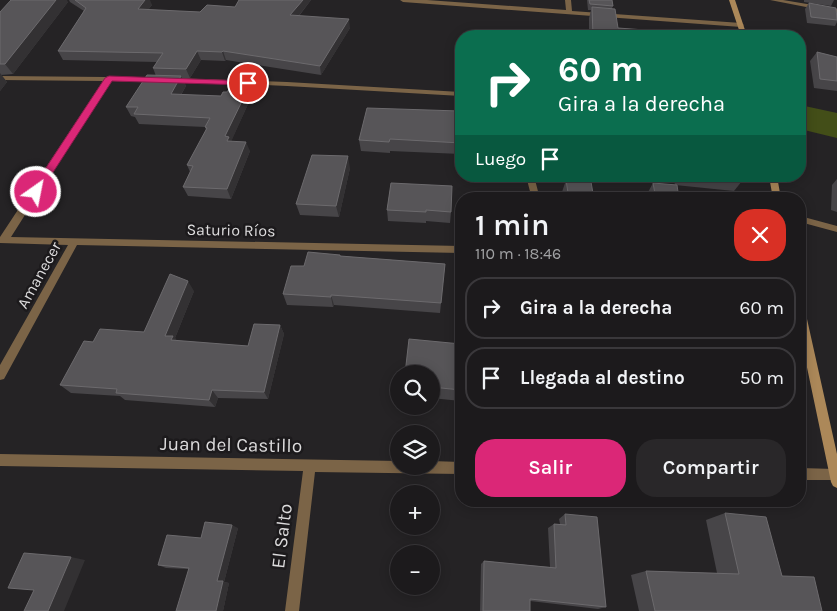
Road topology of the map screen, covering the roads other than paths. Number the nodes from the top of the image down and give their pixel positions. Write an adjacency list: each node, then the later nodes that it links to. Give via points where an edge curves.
1 (403, 0): 6 (street)
2 (568, 0): 6 (street)
3 (732, 0): 7 (main road)
4 (773, 0): 5 (street)
5 (837, 11)
6 (569, 13): 7 (street)
7 (741, 24): 8 (main road)
8 (742, 30)
9 (0, 78): 10 (street)
10 (109, 78): 11 (street); 14 (street)
11 (455, 94)
12 (806, 221): 13 (street)
13 (837, 229)
14 (2, 240): 15 (street, Saturio Ríos)
15 (75, 241): 16 (street, Saturio Ríos); 18 (street, Amanecer)
16 (455, 250)
17 (806, 338): 23 (main road)
18 (0, 375)
19 (0, 460): 20 (street, Juan del Castillo)
20 (310, 465): 21 (street, Juan del Castillo); 24 (street, El Salto)
21 (455, 468)
22 (806, 475): 23 (street)
23 (836, 478)
24 (292, 611)

